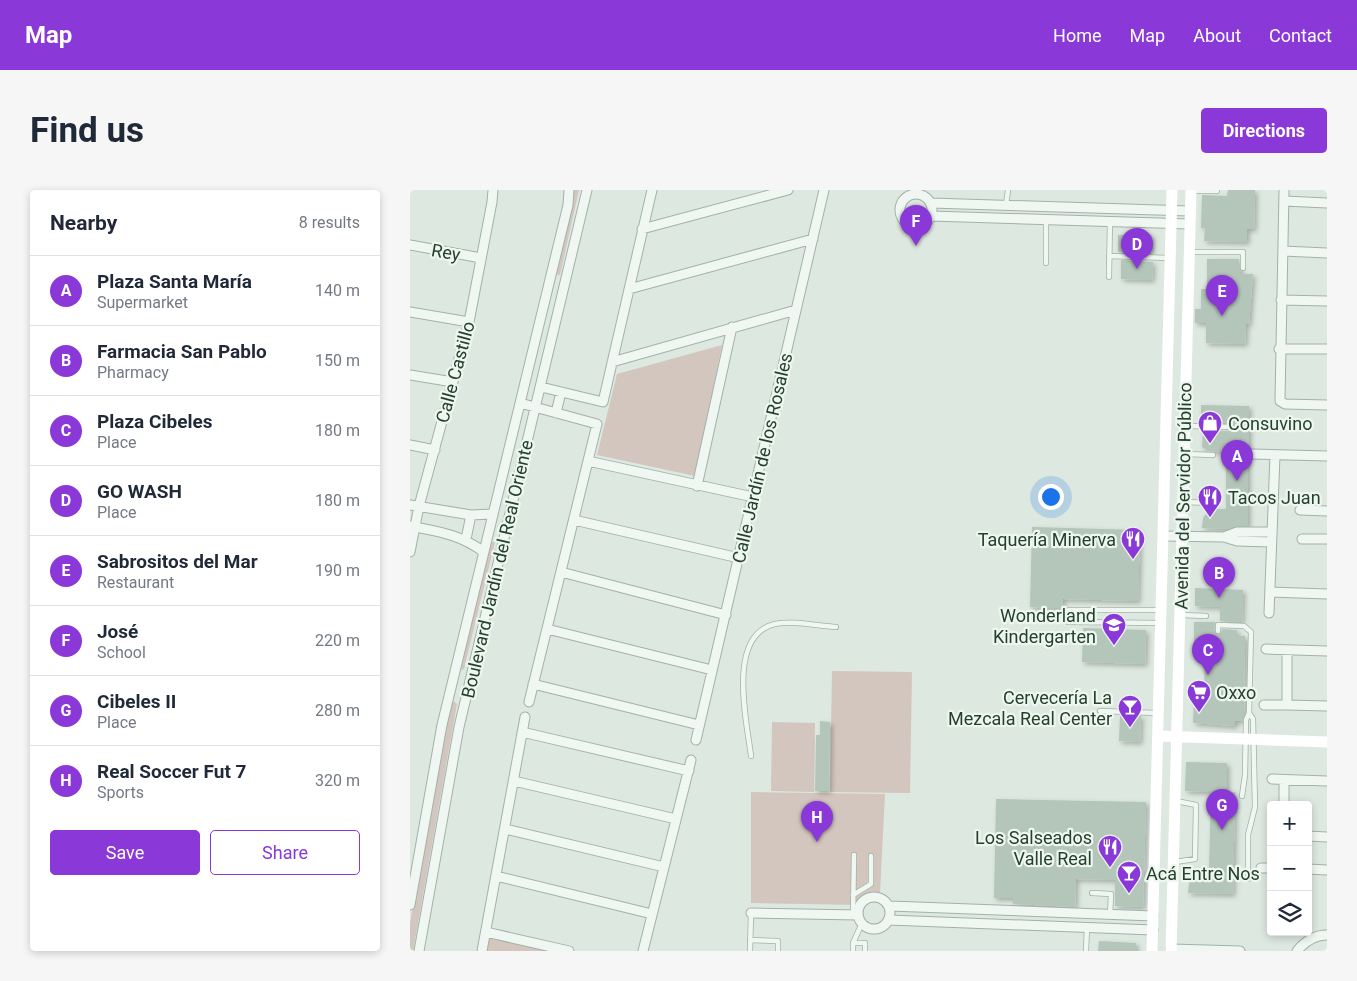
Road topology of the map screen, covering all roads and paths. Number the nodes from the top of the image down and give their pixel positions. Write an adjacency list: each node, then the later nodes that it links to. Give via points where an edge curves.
1 (492, 190): 31 (street, Calle Castillo)
2 (569, 190): 35 (street, Boulevard Jardín del Real Oriente)
3 (587, 190): 37 (street, Boulevard Jardín del Real Oriente)
4 (652, 190): 24 (street)
5 (788, 190): 24 (street)
6 (824, 190): 25 (street, Calle Jardín de los Rosales)
7 (1008, 190): 16 (lane)
8 (1172, 190): 17 (street, Avenida del Servidor Público)
9 (1191, 190): 11 (lane); 18 (street, Avenida del Servidor Público)
10 (1284, 190): 14 (street)
11 (1217, 191)
12 (913, 192): 13 (street); 19 (street, via 901,203 901,217 913,226 927,222)
13 (928, 196): 16 (street); 19 (street)
14 (1284, 201): 15 (street); 27 (street)
15 (1327, 203)
16 (1006, 205): 17 (street)
17 (1171, 210): 18 (street); 22 (street, Avenida del Servidor Público)
18 (1190, 211): 23 (street, Avenida del Servidor Público)
19 (931, 216): 20 (street)
20 (1046, 220): 21 (street); 33 (lane)
21 (1110, 222): 22 (street); 30 (lane)
22 (1171, 223): 23 (street); 32 (street, Avenida del Servidor Público)
23 (1190, 224): 28 (street, Avenida del Servidor Público)
24 (642, 230): 38 (street)
25 (813, 239): 38 (street); 41 (street, Calle Jardín de los Rosales)
26 (410, 245): 31 (street, Rey)
27 (1283, 251): 29 (street); 39 (street)
28 (1189, 252): 34 (lane, via 1243,252); 56 (street, Avenida del Servidor Público)
29 (1327, 253)
30 (1109, 256): 32 (lane); 36 (lane)
31 (481, 258): 43 (street, Calle Castillo)
32 (1170, 258): 78 (street, Avenida del Servidor Público)
33 (1046, 263)
34 (1243, 268)
35 (551, 276): 37 (street); 52 (street, Boulevard Jardín del Real Oriente)
36 (1109, 277)
37 (566, 280): 50 (street, Boulevard Jardín del Real Oriente)
38 (629, 289): 47 (street)
39 (1281, 300): 40 (street); 45 (street)
40 (1327, 301)
41 (796, 310): 44 (street); 67 (street, Calle Jardín de los Rosales)
42 (410, 312): 43 (street)
43 (469, 322): 49 (street, Calle Castillo)
44 (732, 327): 47 (street); 66 (street)
45 (1279, 349): 46 (street); 53 (street, via 1281,403)
46 (1327, 350)
47 (612, 362): 51 (street, via 603,402)
48 (410, 375): 49 (street)
49 (453, 382): 59 (street, Calle Castillo)
50 (541, 387): 51 (street); 54 (street, Boulevard Jardín del Real Oriente)
51 (561, 392): 55 (street)
52 (520, 403): 54 (street); 74 (street, Boulevard Jardín del Real Oriente)
53 (1327, 405)
54 (536, 407): 55 (street); 106 (street, Boulevard Jardín del Real Oriente)
55 (556, 413): 65 (street, via 597,424)
56 (1185, 426): 57 (lane); 60 (street, Avenida del Servidor Público)
57 (1230, 427)
58 (410, 444): 59 (street)
59 (435, 450): 70 (street, Calle Castillo)
60 (1184, 454): 61 (lane); 68 (street, Avenida del Servidor Público)
61 (1213, 454)
62 (1251, 454): 63 (street)
63 (1275, 455): 64 (street); 77 (street)
64 (1327, 456)
65 (588, 461): 66 (street); 75 (street)
66 (697, 486): 67 (street)
67 (753, 497): 87 (street, Calle Jardín de los Rosales)
68 (1183, 502): 69 (lane); 79 (street, Avenida del Servidor Público)
69 (1213, 503)
70 (415, 506): 73 (street); 76 (street, Calle Castillo)
71 (1300, 510): 72 (street)
72 (1327, 511)
73 (471, 514): 74 (street); 81 (street)
74 (492, 514): 86 (street, Boulevard Jardín del Real Oriente)
75 (574, 520): 87 (street); 88 (street)
76 (412, 527): 81 (street); 85 (street, Calle Castillo)
77 (1272, 532): 80 (street, via 1237,532); 84 (street)
78 (1163, 536): 79 (street); 91 (street, Avenida del Servidor Público)
79 (1182, 536): 80 (street); 94 (street, Avenida del Servidor Público)
80 (1224, 537): 84 (street, via 1237,541)
81 (466, 539): 86 (street)
82 (1302, 539): 83 (street)
83 (1327, 539)
84 (1271, 542): 89 (street)
85 (410, 552)
86 (484, 552): 105 (street, Boulevard Jardín del Real Oriente)
87 (739, 558): 93 (street, Calle Jardín de los Rosales)
88 (561, 572): 93 (street); 98 (street)
89 (1270, 592): 90 (street); 92 (street)
90 (1327, 594)
91 (1161, 610): 96 (street, Avenida del Servidor Público); 96 (lane, via 1069,610 1068,622)
92 (1268, 613)
93 (726, 615): 103 (street, Calle Jardín de los Rosales)
94 (1180, 615): 95 (lane); 118 (street, Avenida del Servidor Público)
95 (1206, 616)
96 (1161, 623): 112 (street, Avenida del Servidor Público)
97 (836, 627): 122 (lane, via 781,623 768,626 753,637 744,665 741,690)
98 (547, 629): 103 (street); 104 (street)
99 (1218, 631): 113 (lane, via 1218,625 1244,626 1250,632)
100 (1266, 649): 101 (street)
101 (1287, 650): 102 (street); 109 (street)
102 (1327, 652)
103 (712, 670): 115 (street, Calle Jardín de los Rosales)
104 (534, 684): 107 (street); 115 (street)
105 (452, 686): 106 (street); 150 (street, Boulevard Jardín del Real Oriente)
106 (468, 690): 167 (street, Boulevard Jardín del Real Oriente)
107 (529, 702)
108 (1264, 705): 109 (street)
109 (1287, 705): 110 (street)
110 (1327, 706)
111 (1100, 711): 112 (lane)
112 (1158, 713): 117 (street, Avenida del Servidor Público)
113 (1249, 713): 119 (lane, via 1246,720); 119 (lane, via 1253,719)
114 (525, 716): 116 (street)
115 (699, 725): 120 (street, Calle Jardín de los Rosales)
116 (522, 732): 124 (street); 129 (street)
117 (1158, 736): 118 (street); 156 (street, Avenida del Servidor Público)
118 (1177, 736): 119 (street); 132 (street, Avenida del Servidor Público)
119 (1249, 739): 121 (street); 125 (lane); 126 (lane)
120 (696, 740)
121 (1327, 742)
122 (752, 756)
123 (691, 760): 124 (street)
124 (689, 771): 134 (street)
125 (1246, 775): 126 (lane); 131 (lane)
126 (1256, 777): 147 (lane, via 1255,807 1248,835)
127 (1272, 779): 128 (street)
128 (1284, 780): 130 (street); 133 (street)
129 (514, 781): 134 (street); 135 (street)
130 (1327, 781)
131 (1242, 796)
132 (1175, 801): 140 (street, Avenida del Servidor Público); 140 (lane, via 1196,805 1194,859)
133 (1284, 801)
134 (676, 819): 141 (street)
135 (505, 829): 141 (street); 146 (street)
136 (1312, 836): 137 (street)
137 (1327, 836)
138 (854, 856): 149 (lane)
139 (871, 856): 149 (lane, via 871,884)
140 (1174, 863): 166 (street, Avenida del Servidor Público)
141 (664, 866): 154 (street)
142 (1260, 868): 143 (street)
143 (1267, 868)
144 (1312, 869): 145 (street)
145 (1327, 870)
146 (496, 876): 154 (street); 162 (street)
147 (1248, 878)
148 (1092, 893): 155 (lane, via 1111,894)
149 (853, 896): 157 (lane)
150 (410, 905)
151 (890, 906): 152 (street); 157 (street, via 884,899 870,897 860,906); 158 (street)
152 (1013, 911): 155 (street); 159 (lane)
153 (751, 913): 157 (street); 164 (lane)
154 (652, 914): 170 (street)
155 (1110, 915): 156 (street)
156 (1153, 916): 161 (street, Avenida del Servidor Público)
157 (858, 918): 158 (street, via 870,928 879,929); 165 (lane)
158 (890, 920): 159 (street)
159 (1013, 924): 160 (street)
160 (1087, 927): 161 (street); 175 (lane)
161 (1153, 930): 176 (street, Avenida del Servidor Público)
162 (486, 932): 168 (street); 169 (street)
163 (1327, 935): 178 (street, via 1306,941)
164 (750, 940): 171 (lane); 172 (lane, via 778,941)
165 (853, 943): 173 (lane); 174 (lane, via 865,943)
166 (1171, 950): 177 (street)
167 (420, 951)
168 (482, 951)
169 (569, 951)
170 (643, 951)
171 (750, 951)
172 (778, 951)
173 (853, 951)
174 (865, 951)
175 (1086, 951)
176 (1152, 951)
177 (1240, 951)
178 (1297, 951)

